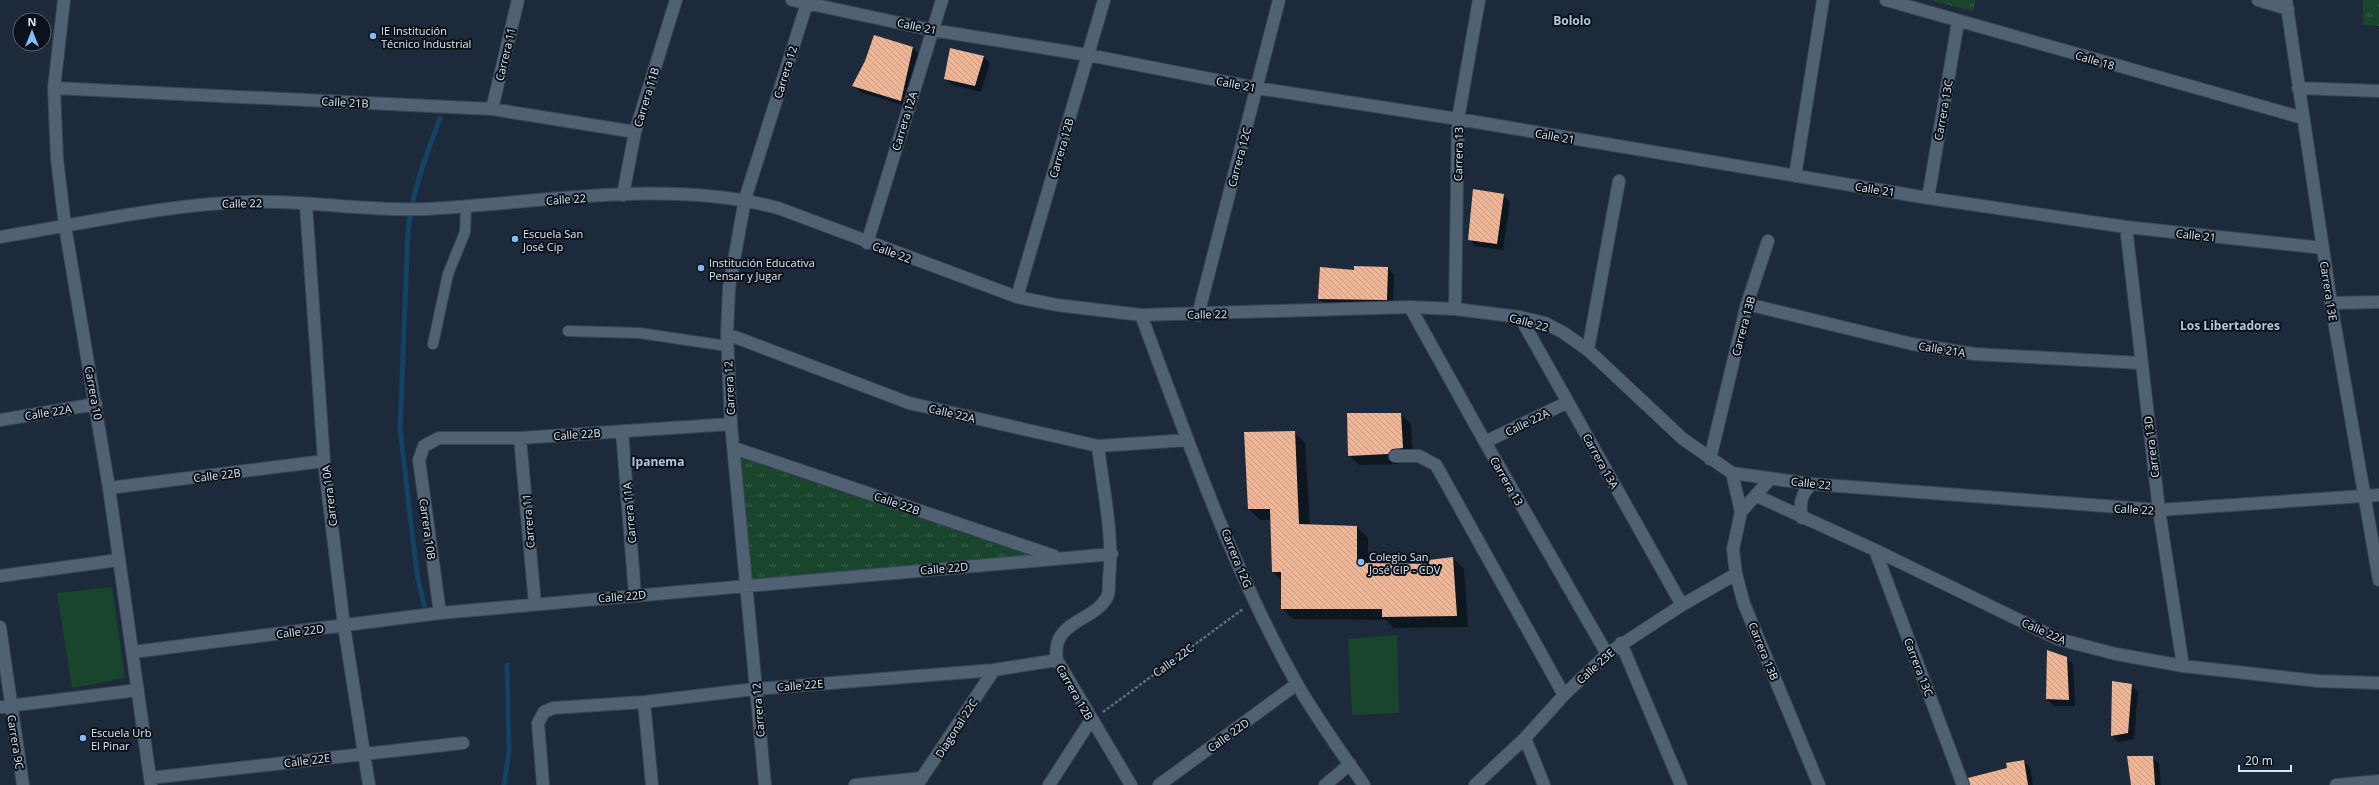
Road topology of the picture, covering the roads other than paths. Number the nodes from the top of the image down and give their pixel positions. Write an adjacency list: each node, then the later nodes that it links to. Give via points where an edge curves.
1 (64, 0): 17 (street, Carrera 10)
2 (518, 0): 21 (street, Carrera 11)
3 (676, 0): 24 (street, Carrera 11B)
4 (792, 0): 12 (street, Calle 21)
5 (942, 0): 15 (street, Carrera 12A)
6 (1104, 0): 16 (street, Carrera 12B)
7 (1279, 0): 18 (street, Carrera 12C)
8 (1479, 0): 23 (street, Carrera 13)
9 (1824, 0): 25 (street)
10 (1886, 0): 14 (street, Calle 18)
11 (2258, 0): 13 (street)
12 (807, 1): 15 (street, Calle 21); 29 (street, Carrera 12)
13 (2287, 5): 19 (street, Carrera 13E)
14 (1958, 22): 22 (street, Calle 18); 28 (street, Carrera 13C)
15 (932, 30): 16 (street, Calle 21); 36 (street, Carrera 12A)
16 (1088, 55): 18 (street, Calle 21); 38 (street, Carrera 12B)
17 (54, 88): 21 (street, Calle 21B); 32 (street, Carrera 10, via 57,159)
18 (1257, 88): 23 (street, Calle 21); 45 (street, Carrera 12C)
19 (2298, 88): 20 (street); 22 (street, Carrera 13E)
20 (2379, 91)
21 (492, 109): 24 (street, Calle 21B)
22 (2303, 118): 37 (street, Carrera 13E)
23 (1458, 119): 25 (street, Calle 21); 43 (street, Carrera 13)
24 (635, 132): 27 (street, Carrera 11B)
25 (1795, 176): 28 (street, Calle 21)
26 (1619, 181): 50 (street)
27 (624, 195): 29 (street, Calle 22, via 700,194); 31 (street, Calle 22)
28 (1928, 198): 33 (street, Calle 21)
29 (745, 199): 36 (street, Calle 22, via 778,208); 48 (street, Carrera 12, via 729,288)
30 (306, 205): 31 (street, Calle 22, via 399,209); 32 (street, Calle 22, via 248,202 189,205 127,213); 65 (street, Carrera 10A)
31 (466, 207): 49 (lane, via 465,232 448,274)
32 (65, 226): 34 (street, Calle 22); 53 (street, Carrera 10)
33 (2126, 227): 37 (street, Calle 21); 51 (street, Carrera 13D)
34 (0, 237)
35 (1768, 242): 41 (street, Carrera 13B)
36 (867, 243): 38 (street, Calle 22)
37 (2323, 248): 40 (street, Carrera 13E)
38 (1017, 297): 44 (street, Calle 22, via 1057,305)
39 (2379, 302): 40 (street)
40 (2331, 303): 72 (street, Carrera 13E)
41 (1748, 304): 51 (street, Calle 21A, via 1912,344 1974,354); 64 (street, Carrera 13B)
42 (1410, 308): 43 (street, Calle 22); 45 (street, Calle 22); 59 (street, Carrera 13)
43 (1455, 309): 46 (street, Calle 22)
44 (1141, 315): 45 (street, Calle 22); 58 (street, Carrera 12G)
45 (1198, 315)
46 (1520, 317): 50 (street, Calle 22, via 1564,333); 52 (street, Carrera 13A)
47 (568, 332): 48 (lane, via 638,333)
48 (727, 340): 55 (street, Carrera 12); 61 (street, Calle 22A, via 908,403)
49 (433, 344)
50 (1588, 350): 64 (street, Calle 22, via 1683,439)
51 (2141, 363): 73 (street, Carrera 13D)
52 (1568, 402): 59 (street, Calle 22A); 86 (street, Carrera 13A)
53 (96, 404): 54 (street, Calle 22A); 69 (street, Carrera 10)
54 (0, 420)
55 (731, 424): 56 (street, Calle 22B); 62 (street, Carrera 12)
56 (622, 431): 57 (street, Calle 22B); 84 (street, Carrera 11A)
57 (520, 438): 60 (street, Calle 22B, via 439,438); 85 (street, Carrera 11)
58 (1188, 440): 61 (street, Calle 22A); 97 (street, Carrera 12G, via 1254,601)
59 (1485, 442): 92 (street, Carrera 13)
60 (424, 446): 87 (street, Carrera 10B, via 419,460)
61 (1098, 446): 77 (street, Carrera 12B)
62 (734, 448): 78 (street, Calle 22B); 83 (street, Carrera 12)
63 (1395, 456): 100 (street, via 1419,456 1436,465)
64 (1710, 459): 66 (street, Calle 22)
65 (324, 461): 69 (street, Calle 22B); 88 (street, Carrera 10A)
66 (1732, 473): 67 (street, Calle 22); 74 (street, Carrera 13B)
67 (1770, 479): 68 (street, Calle 22); 71 (street)
68 (1812, 484): 73 (street, Calle 22); 75 (street, via 1802,497 1799,508)
69 (109, 488): 79 (street, Carrera 10)
70 (2379, 495): 72 (street, Calle 22)
71 (1757, 496): 74 (street); 75 (street, Calle 22A)
72 (2366, 496): 73 (street, Calle 22); 82 (street, Carrera 13E)
73 (2159, 510): 94 (street, Carrera 13D)
74 (1741, 512): 80 (street, Carrera 13B, via 1733,549)
75 (1802, 518): 76 (street, Calle 22A)
76 (1875, 550): 94 (street, Calle 22A, via 2058,639 2116,654); 126 (street, Carrera 13C)
77 (1112, 554): 78 (street, Calle 22D); 93 (street, Carrera 12B, via 1108,595 1098,607 1063,632 1055,650)
78 (1059, 558): 83 (street, Calle 22D)
79 (118, 560): 81 (street); 91 (street, Carrera 10)
80 (1736, 574): 86 (street, Calle 23E); 125 (street, Carrera 13B, via 1744,604)
81 (0, 576)
82 (2379, 580)
83 (746, 585): 84 (street, Calle 22D); 98 (street, Carrera 12)
84 (635, 595): 85 (street, Calle 22D)
85 (535, 604): 87 (street, Calle 22D)
86 (1682, 605): 90 (street, Calle 23E)
87 (440, 613): 88 (street, Calle 22D)
88 (344, 626): 91 (street, Calle 22D); 106 (street, Carrera 10A)
89 (0, 627): 102 (street, Carrera 9C)
90 (1621, 643): 92 (street, Calle 23E); 124 (street)
91 (133, 652): 99 (street, Carrera 10)
92 (1607, 654): 100 (street, Calle 23E)
93 (1057, 660): 95 (street, Calle 22E); 103 (street, Carrera 12B)
94 (2183, 666): 96 (street, Calle 22A, via 2318,681)
95 (994, 670): 98 (street, Calle 22E); 109 (street, Diagonal 22C)
96 (2379, 683)
97 (1298, 684): 107 (street, Carrera 12G); 119 (street, Calle 22D)
98 (756, 689): 101 (street, Calle 22E); 115 (street, Carrera 12)
99 (138, 690): 102 (street); 108 (street, Carrera 10)
100 (1564, 695): 104 (street, Calle 23E)
101 (644, 702): 113 (street, Calle 22E, via 553,708 544,712 538,723); 114 (street)
102 (5, 706): 111 (street, Carrera 9C)
103 (1091, 720): 117 (street); 118 (street, Carrera 12B)
104 (1525, 738): 122 (street, Calle 23E); 123 (street)
105 (463, 743): 106 (street, Calle 22E)
106 (364, 753): 108 (street, Calle 22E); 112 (street, Carrera 10A)
107 (1350, 764): 120 (street); 121 (street, Carrera 12G)
108 (150, 781)
109 (920, 781): 116 (street)
110 (2379, 781): 127 (street)
111 (22, 785)
112 (369, 785)
113 (543, 785)
114 (652, 785)
115 (765, 785)
116 (854, 785)
117 (1048, 785)
118 (1131, 785)
119 (1159, 785)
120 (1325, 785)
121 (1364, 785)
122 (1475, 785)
123 (1544, 785)
124 (1680, 785)
125 (1819, 785)
126 (1963, 785)
127 (2336, 785)

